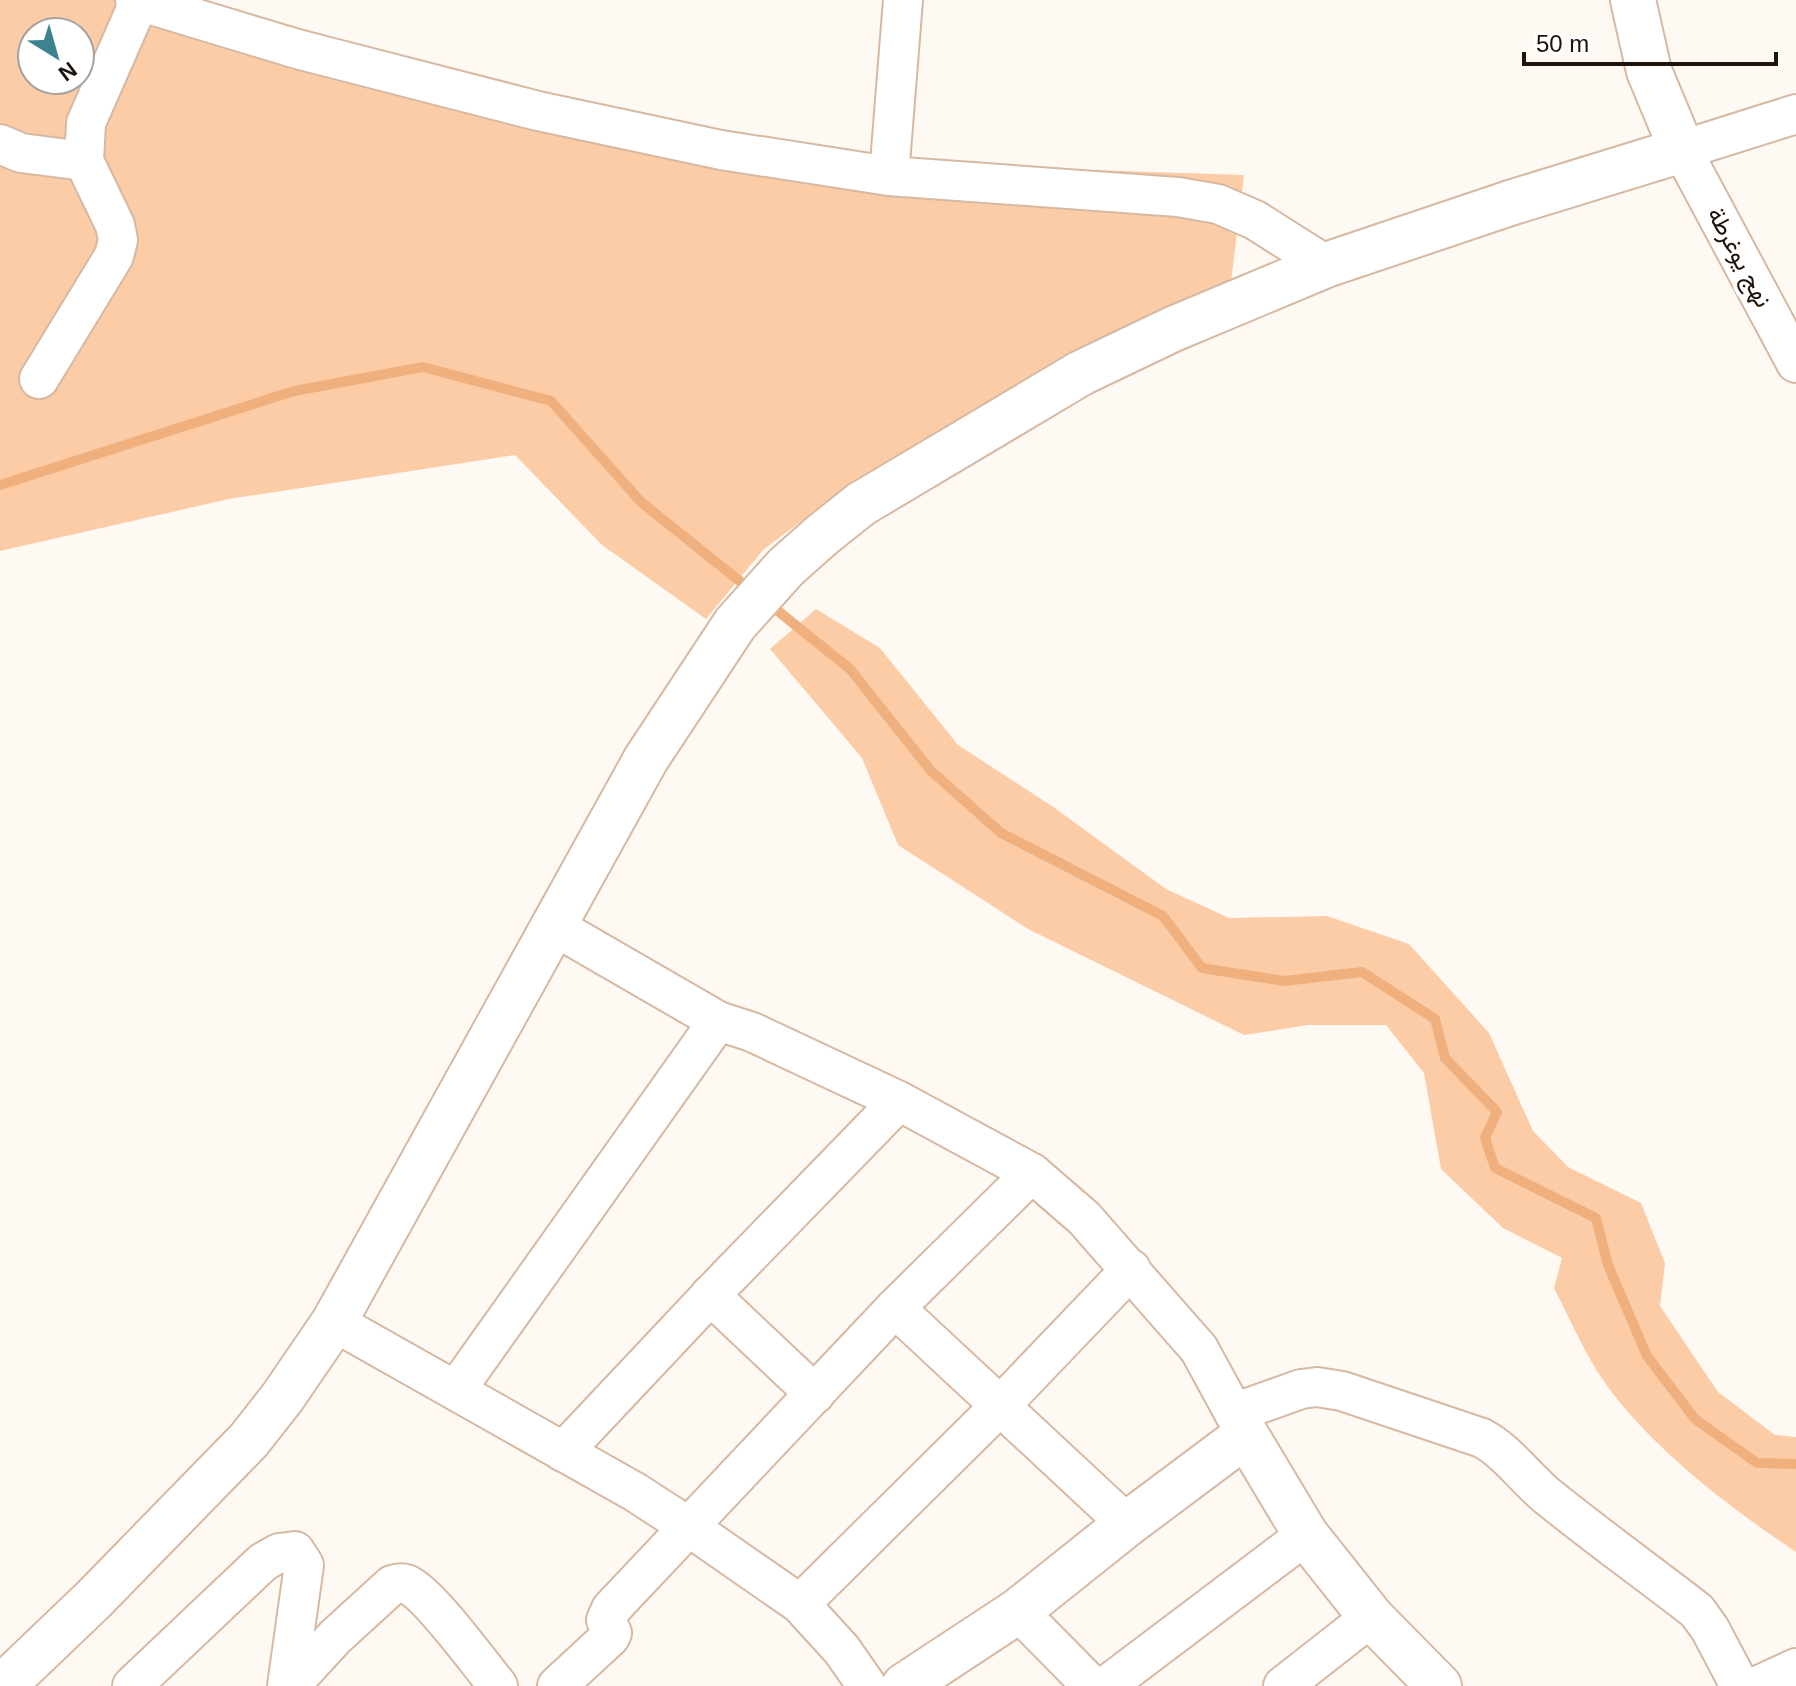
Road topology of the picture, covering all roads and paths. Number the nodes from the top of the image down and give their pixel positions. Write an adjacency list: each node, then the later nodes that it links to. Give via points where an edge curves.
1 (903, 0): 8 (street)
2 (1633, 0): 6 (street, via 1649,71)
3 (137, 1): 7 (street, via 86,123); 8 (street, via 538,111 721,150)
4 (1796, 114): 6 (street)
5 (0, 144): 7 (street, via 21,153)
6 (1682, 150): 9 (street); 10 (street, نهج يوغرطة)
7 (84, 161): 11 (street, via 118,240 114,256)
8 (889, 176): 9 (street, via 1218,204 1255,220)
9 (1326, 265): 12 (street, via 1081,373 861,504 786,567 735,624 646,759)
10 (1796, 363)
11 (39, 379)
12 (552, 925): 13 (street); 19 (street)
13 (718, 1021): 14 (street); 20 (street)
14 (899, 1101): 15 (street); 17 (street)
15 (1032, 1173): 16 (street); 18 (street)
16 (1131, 1269): 22 (street); 23 (street, via 1199,1349)
17 (710, 1295): 21 (street); 24 (street)
18 (895, 1308): 21 (street); 22 (street)
19 (334, 1322): 20 (street); 32 (street, via 249,1440)
20 (456, 1390): 24 (street)
21 (815, 1394): 26 (street)
22 (999, 1407): 25 (street); 28 (street)
23 (1240, 1424): 25 (street); 27 (street); 43 (street, via 1301,1389 1317,1387 1482,1438 1497,1446 1547,1496 1697,1611)
24 (563, 1452): 26 (street)
25 (1127, 1524): 29 (street)
26 (689, 1527): 28 (street); 36 (street, via 607,1616 610,1637)
27 (1306, 1535): 30 (street); 40 (street)
28 (800, 1604): 37 (street)
29 (1018, 1611): 38 (street); 39 (street)
30 (1371, 1617): 41 (street); 42 (street)
31 (1796, 1668): 44 (street)
32 (3, 1686)
33 (132, 1686): 34 (street, via 263,1562 295,1551 304,1565)
34 (288, 1686): 35 (street, via 335,1637 400,1583 412,1586 434,1608)
35 (498, 1686)
36 (557, 1686)
37 (867, 1686)
38 (904, 1686)
39 (1092, 1686)
40 (1106, 1686)
41 (1283, 1686)
42 (1439, 1686)
43 (1740, 1686)
44 (1757, 1686)

